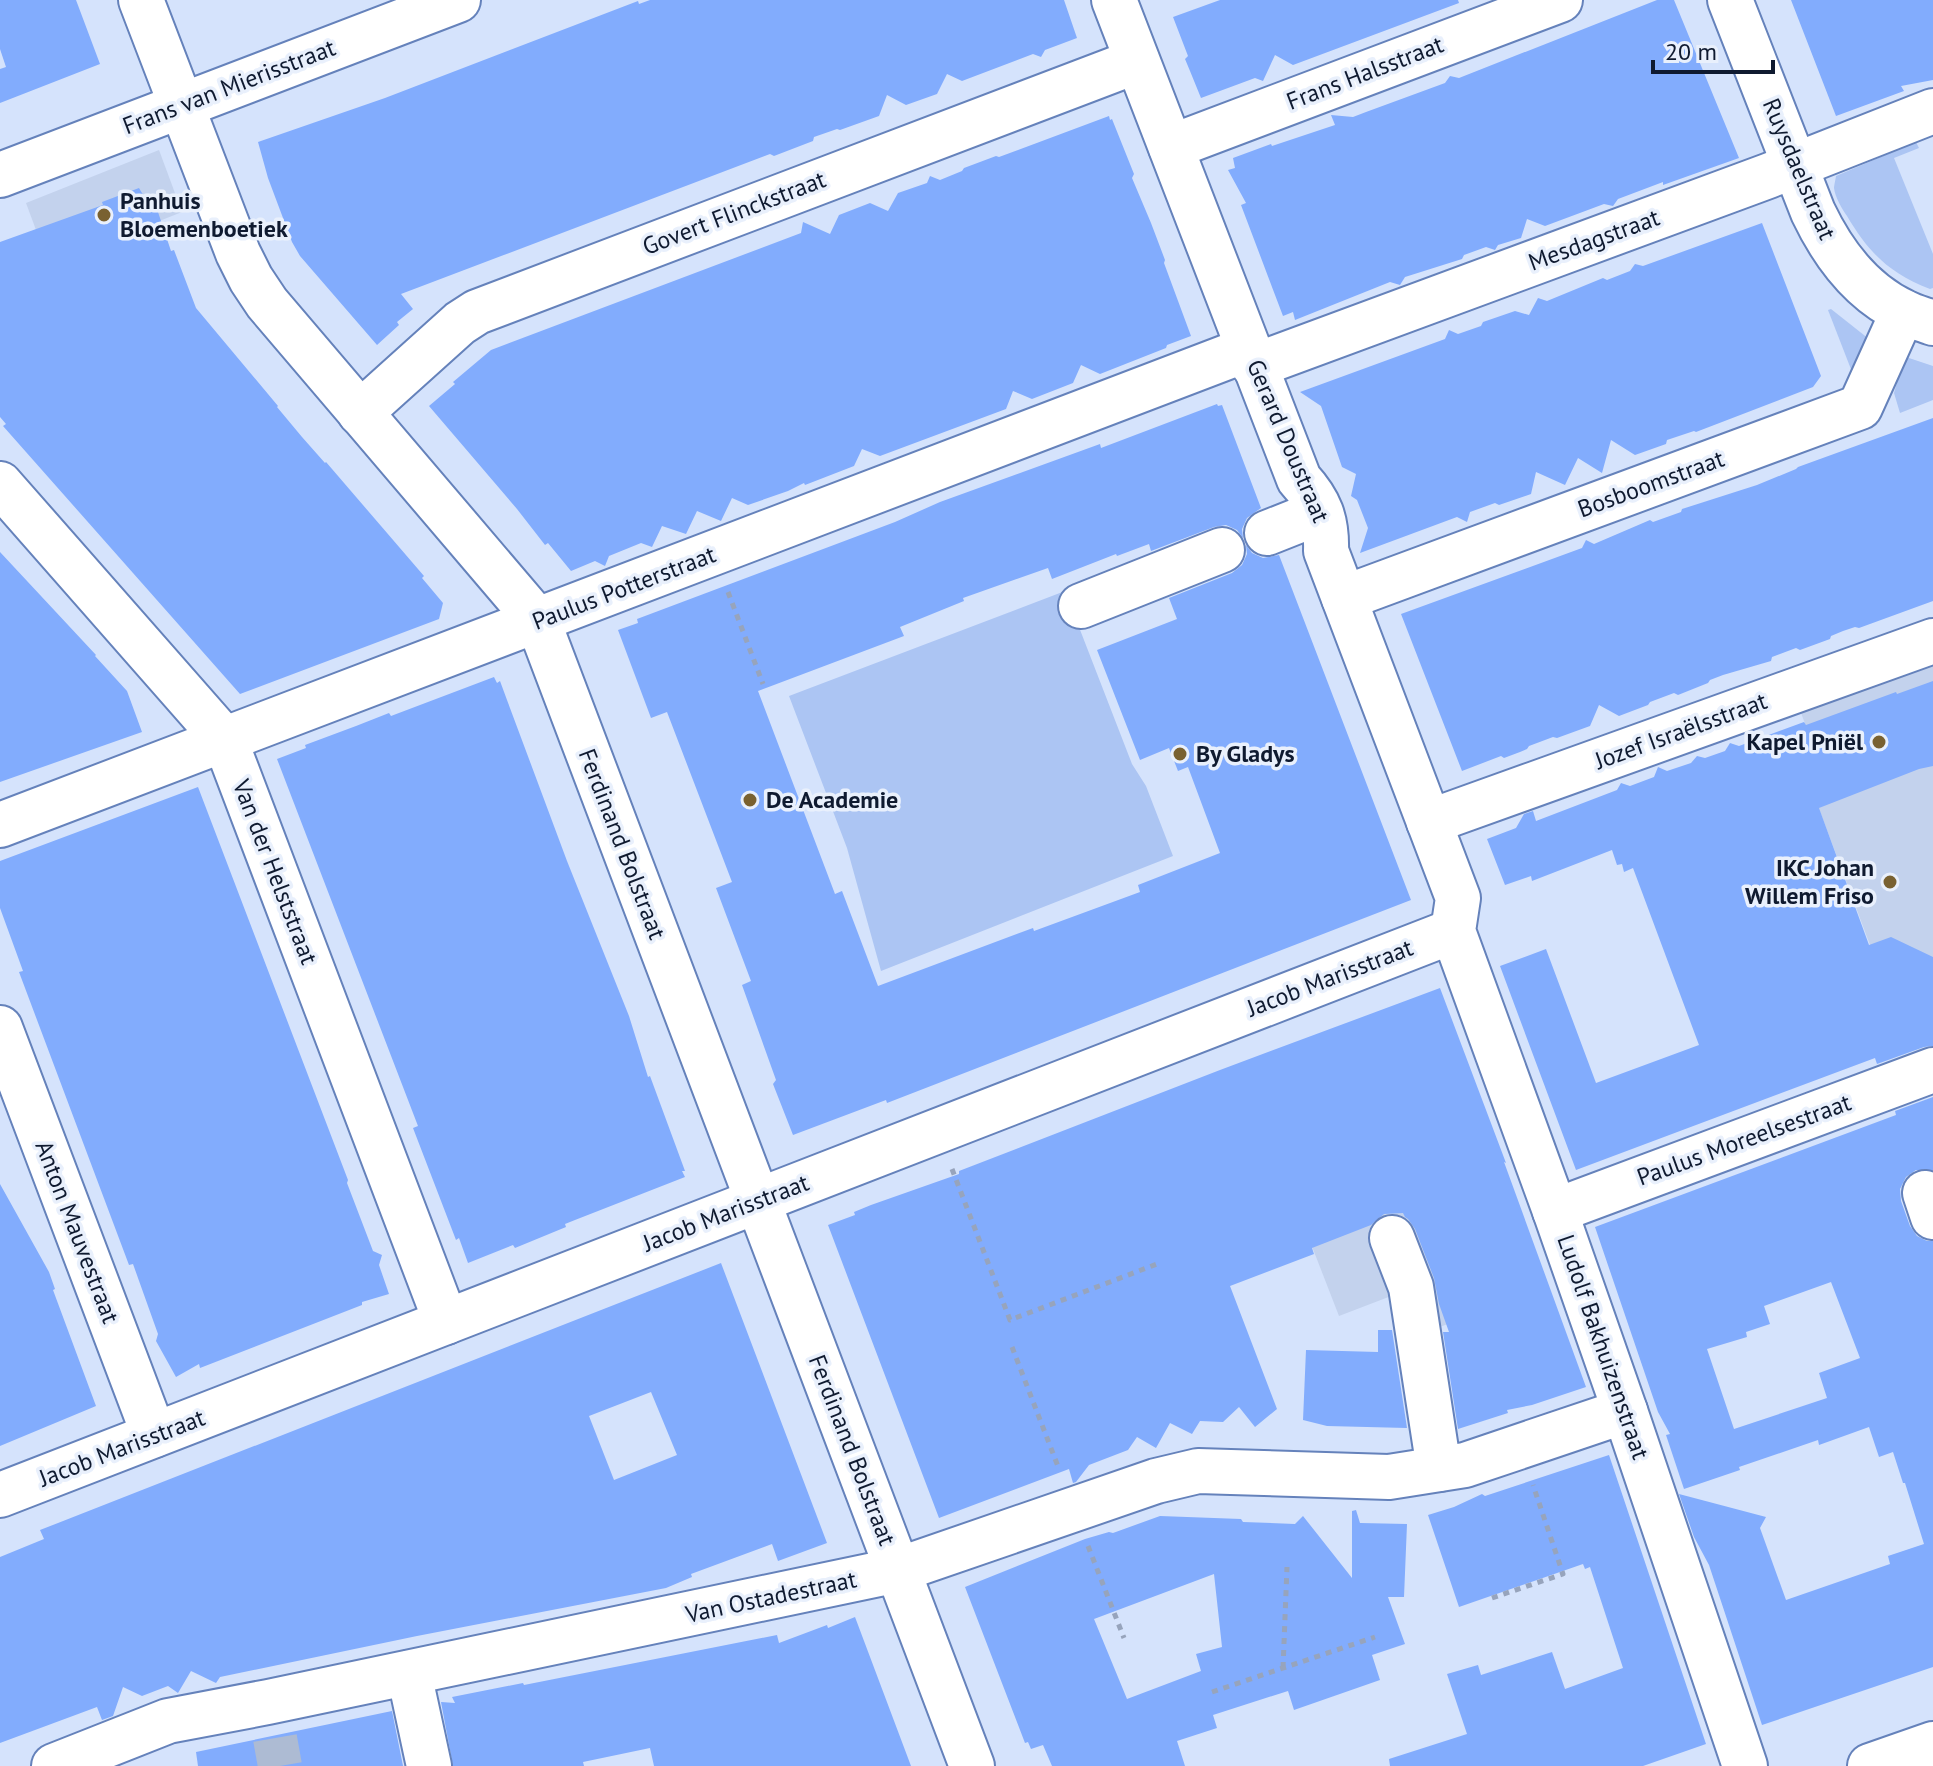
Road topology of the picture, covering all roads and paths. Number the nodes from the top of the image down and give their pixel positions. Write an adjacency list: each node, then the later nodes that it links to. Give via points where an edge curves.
1 (141, 0): 7 (street, Ferdinand Bolstraat)
2 (458, 0): 7 (street, Frans van Mierisstraat)
3 (1114, 0): 6 (street, Gerard Doustraat)
4 (1560, 0): 9 (street, Frans Halsstraat)
5 (1730, 0): 10 (street, Ruysdaelstraat)
6 (1137, 61): 9 (street, Gerard Doustraat); 14 (street, Govert Flinckstraat, via 477,312)
7 (181, 105): 11 (street, Frans van Mierisstraat); 14 (street, Ferdinand Bolstraat, via 251,279)
8 (1930, 121): 10 (street, Mesdagstraat)
9 (1171, 147): 13 (street, Gerard Doustraat)
10 (1795, 166): 12 (street, Ruysdaelstraat, via 1819,224 1844,264 1867,290); 13 (street, Mesdagstraat)
11 (0, 175)
12 (1918, 317): 20 (street, Bosboomstraat, via 1860,407)
13 (1251, 358): 16 (street, Gerard Doustraat, via 1299,479 1314,495); 19 (street, Paulus Potterstraat)
14 (360, 413): 22 (street, Ferdinand Bolstraat)
15 (0, 484): 25 (street, Van der Helststraat)
16 (1320, 512): 17 (street); 20 (street, Gerard Doustraat, via 1327,530 1326,551)
17 (1267, 533)
18 (1222, 550): 21 (street)
19 (713, 554): 22 (street, Paulus Potterstraat); 24 (path)
20 (1344, 598): 26 (street, Gerard Doustraat)
21 (1081, 606)
22 (538, 621): 25 (street, Paulus Potterstraat); 32 (street, Ferdinand Bolstraat)
23 (1933, 641): 26 (street, Jozef Israëlsstraat)
24 (763, 684)
25 (225, 740): 27 (street, Paulus Potterstraat); 36 (street, Van der Helststraat)
26 (1429, 822): 28 (street, Gerard Doustraat, via 1458,898)
27 (0, 825)
28 (1453, 931): 31 (street, Jacob Marisstraat); 33 (street, Ludolf Bakhuizenstraat)
29 (0, 1028): 38 (street, Anton Mauvestraat)
30 (1933, 1070): 33 (street, Paulus Moreelsestraat)
31 (937, 1131): 32 (street, Jacob Marisstraat); 35 (path, via 1010,1320)
32 (758, 1200): 36 (street, Jacob Marisstraat); 43 (street, Ferdinand Bolstraat)
33 (1555, 1211): 37 (street, Ludolf Bakhuizenstraat)
34 (1392, 1238): 40 (street, via 1411,1287)
35 (1157, 1264)
36 (446, 1322): 38 (street, Jacob Marisstraat)
37 (1625, 1411): 39 (street, Van Ostadestraat); 53 (street, Ludolf Bakhuizenstraat)
38 (154, 1435): 41 (street, Jacob Marisstraat)
39 (1520, 1446): 40 (street, Van Ostadestraat); 44 (path, via 1563,1574)
40 (1439, 1469): 43 (street, Van Ostadestraat, via 1389,1477 1198,1471)
41 (0, 1495)
42 (1287, 1567): 46 (path)
43 (898, 1570): 47 (street, Van Ostadestraat); 52 (street, Ferdinand Bolstraat)
44 (1492, 1598)
45 (1375, 1637): 46 (path)
46 (1283, 1668): 48 (path)
47 (409, 1673): 50 (street, Van Ostadestraat, via 271,1720 168,1721); 51 (street)
48 (1212, 1692)
49 (1933, 1744): 54 (street)
50 (54, 1766)
51 (429, 1766)
52 (972, 1766)
53 (1745, 1766)
54 (1870, 1766)

